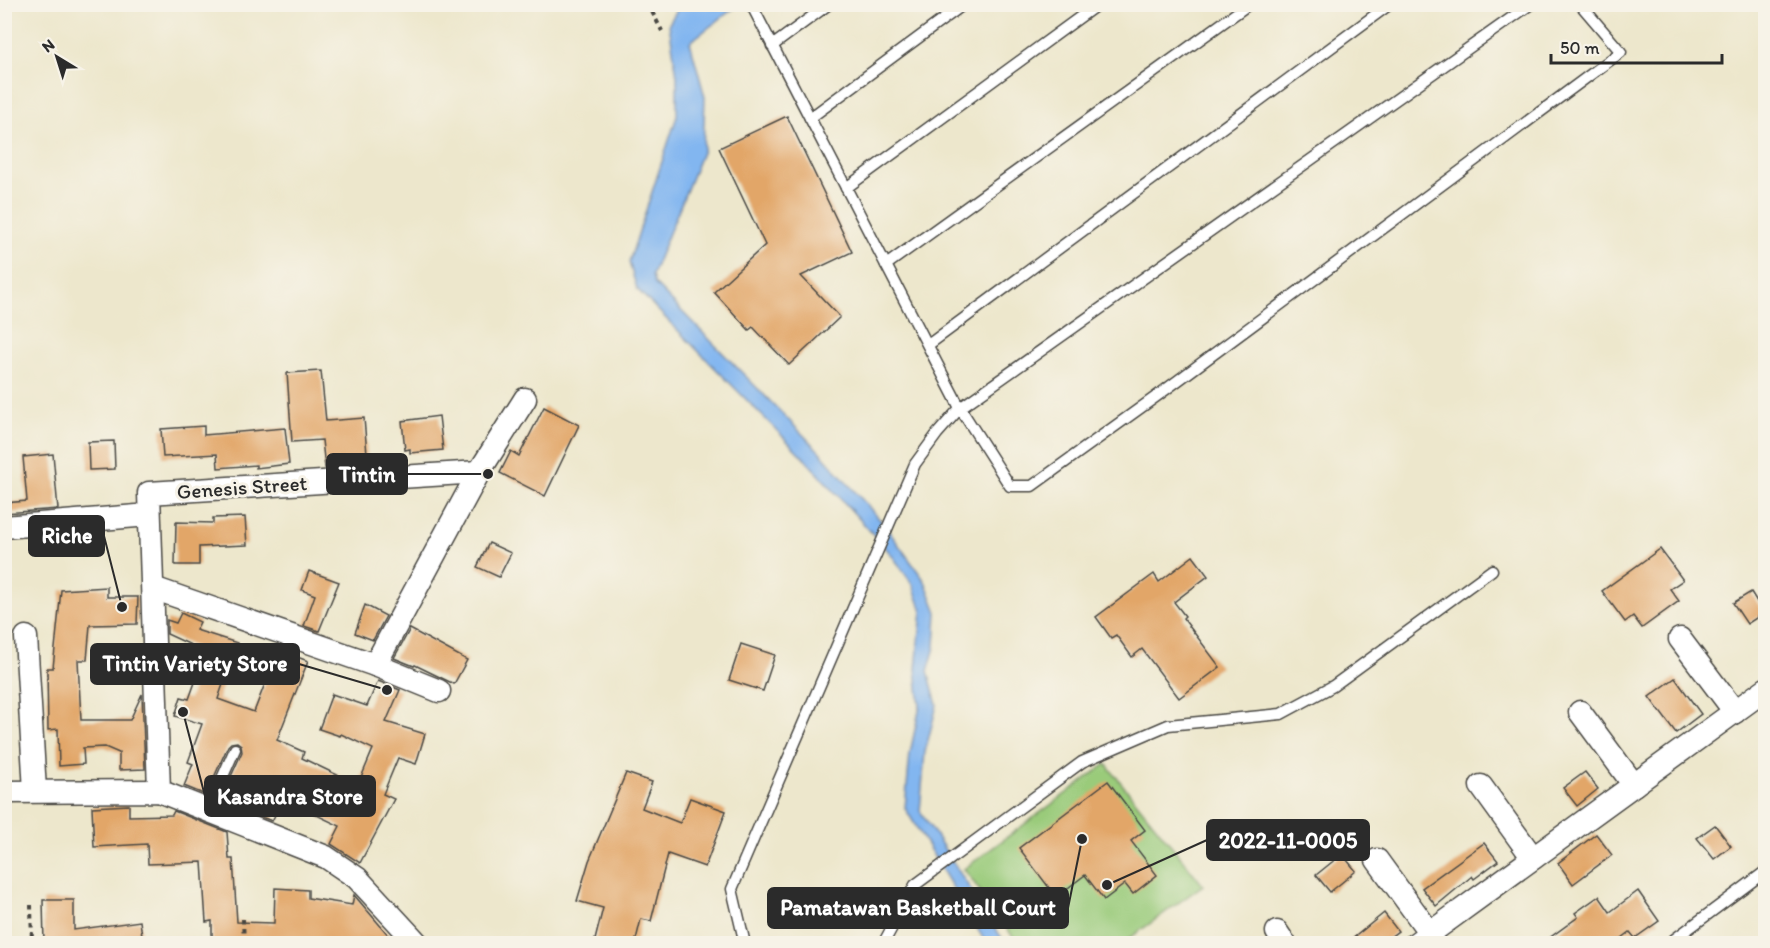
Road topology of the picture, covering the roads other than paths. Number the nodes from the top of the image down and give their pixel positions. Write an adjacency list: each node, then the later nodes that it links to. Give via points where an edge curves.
1 (829, 4): 9 (lane)
2 (964, 4): 10 (lane)
3 (1098, 4): 11 (lane)
4 (1250, 4): 12 (lane)
5 (1390, 4): 13 (lane)
6 (1531, 4): 15 (lane)
7 (1580, 4): 15 (lane, via 1621,52 1032,486 1010,486)
8 (752, 6): 9 (lane)
9 (772, 46): 10 (lane)
10 (810, 118): 11 (lane)
11 (846, 188): 12 (lane)
12 (886, 265): 13 (lane)
13 (928, 345): 15 (lane)
14 (525, 399): 16 (street)
15 (960, 408): 40 (lane, via 915,465 732,889)
16 (479, 472): 17 (street, Genesis Street); 23 (street)
17 (149, 504): 18 (street, Genesis Street); 20 (street)
18 (4, 527)
19 (1492, 570): 41 (lane, via 1333,686 1281,714 1168,725 1082,762 915,885)
20 (153, 588): 23 (street); 32 (street)
21 (26, 637): 31 (street)
22 (1680, 639): 27 (street)
23 (375, 665): 25 (street)
24 (1766, 690): 27 (street)
25 (439, 691)
26 (1580, 712): 29 (street)
27 (1735, 712): 29 (street)
28 (235, 749): 34 (lane)
29 (1634, 785): 35 (street)
30 (1481, 786): 35 (street)
31 (35, 791): 32 (street); 33 (street)
32 (159, 791): 34 (street)
33 (4, 792)
34 (208, 810): 39 (street, via 326,857 357,878)
35 (1533, 858): 38 (street)
36 (1377, 860): 38 (street)
37 (1766, 871): 42 (lane)
38 (1423, 938)
39 (418, 944)
40 (745, 944)
41 (883, 944)
42 (1668, 944)

